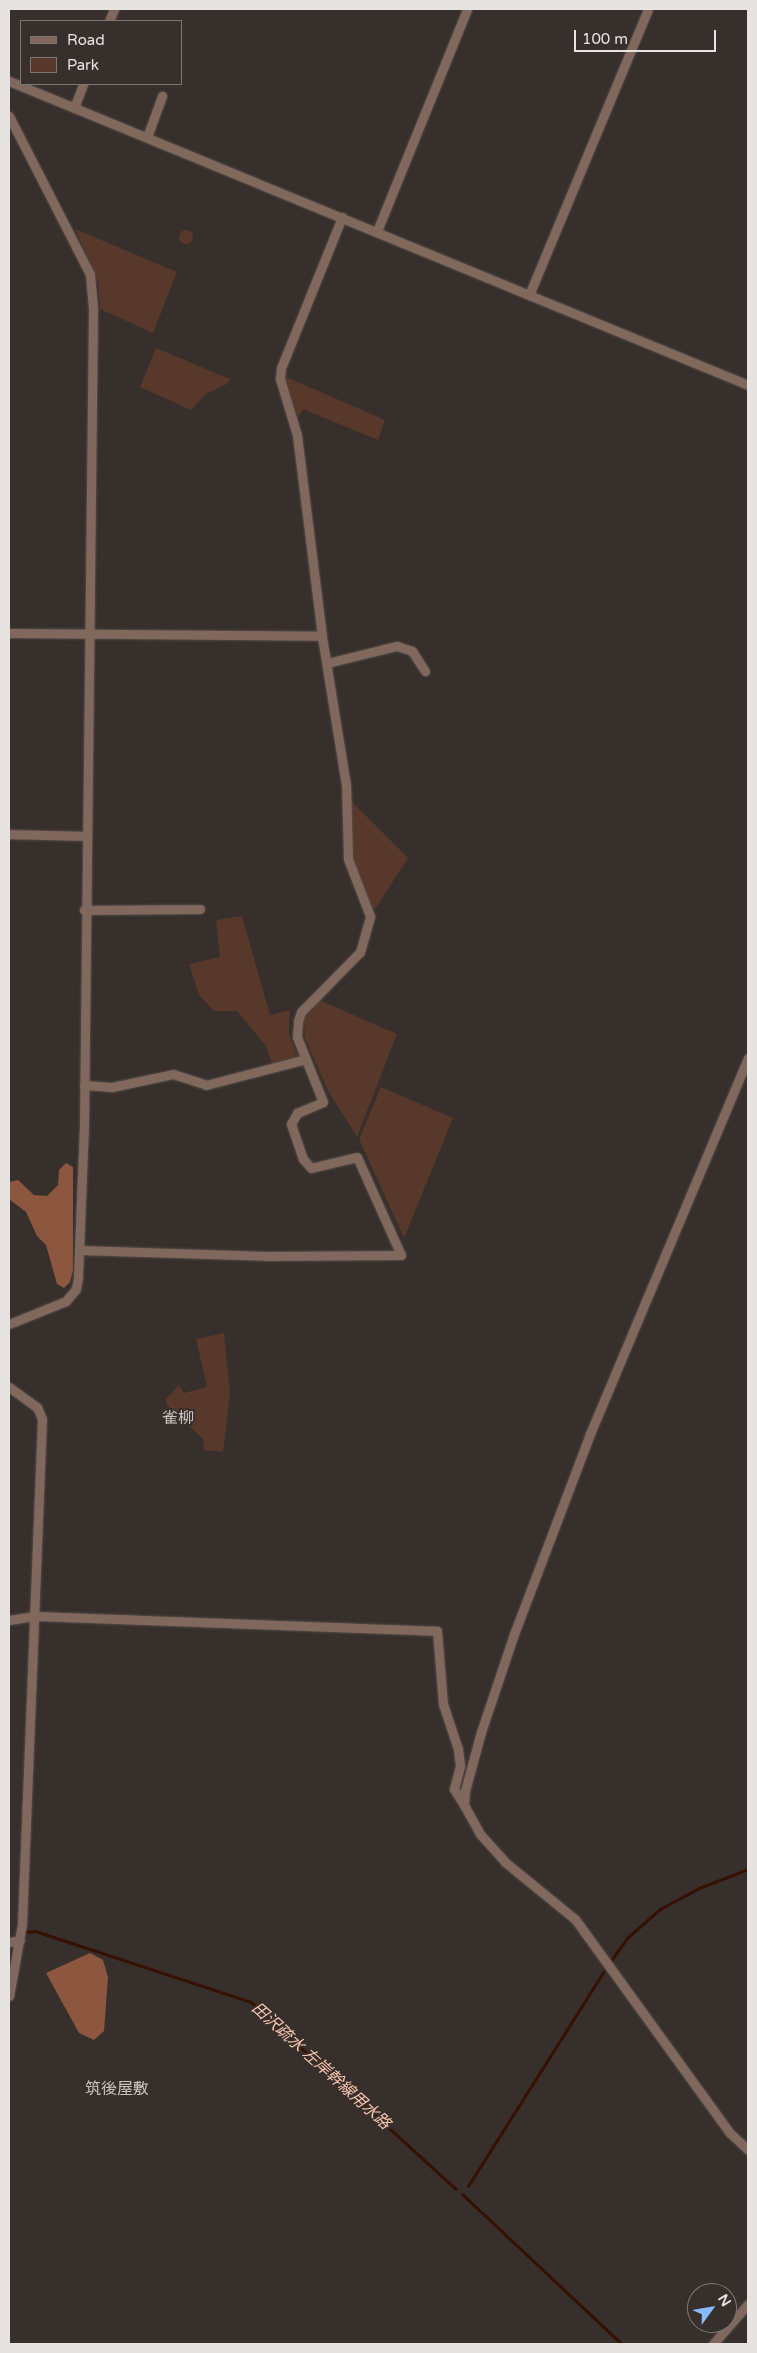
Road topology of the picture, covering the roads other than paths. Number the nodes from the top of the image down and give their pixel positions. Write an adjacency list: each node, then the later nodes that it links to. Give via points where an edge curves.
1 (467, 9): 10 (street)
2 (648, 9): 11 (street)
3 (9, 81): 6 (street)
4 (84, 85): 6 (street)
5 (162, 96): 8 (street)
6 (74, 108): 8 (street)
7 (9, 116): 14 (street, via 90,274 93,374)
8 (147, 137): 9 (street)
9 (342, 217): 10 (street); 15 (street, via 281,368 283,389 297,435)
10 (377, 231): 11 (street)
11 (529, 295): 12 (street)
12 (748, 385)
13 (9, 633): 14 (street)
14 (88, 634): 15 (street); 19 (street)
15 (322, 636): 16 (street)
16 (327, 663): 17 (street, via 397,646 412,651); 23 (street, via 346,785 348,859 370,916 360,952 301,1012 298,1037)
17 (425, 671)
18 (9, 834): 19 (street)
19 (85, 836): 20 (street)
20 (84, 910): 21 (street); 24 (street)
21 (200, 910)
22 (748, 1058): 30 (street, via 587,1443 508,1652 481,1732)
23 (306, 1059): 24 (street, via 206,1086 173,1074 112,1087); 25 (street, via 323,1102 293,1117 291,1124 303,1158 310,1168 316,1168 356,1157 402,1255 266,1256)
24 (84, 1085): 25 (street)
25 (79, 1250): 26 (street, via 78,1278 71,1297)
26 (9, 1324)
27 (9, 1386): 28 (street, via 37,1407 42,1419)
28 (34, 1616): 29 (street); 30 (street, via 437,1631 443,1704 458,1749 460,1766 454,1788); 31 (street)
29 (9, 1620)
30 (464, 1805): 34 (street, via 480,1834 505,1862 575,1919 729,2132)
31 (20, 1940): 32 (street); 33 (street)
32 (9, 1942)
33 (9, 1996)
34 (748, 2150)
35 (748, 2304): 36 (street)
36 (713, 2344)

